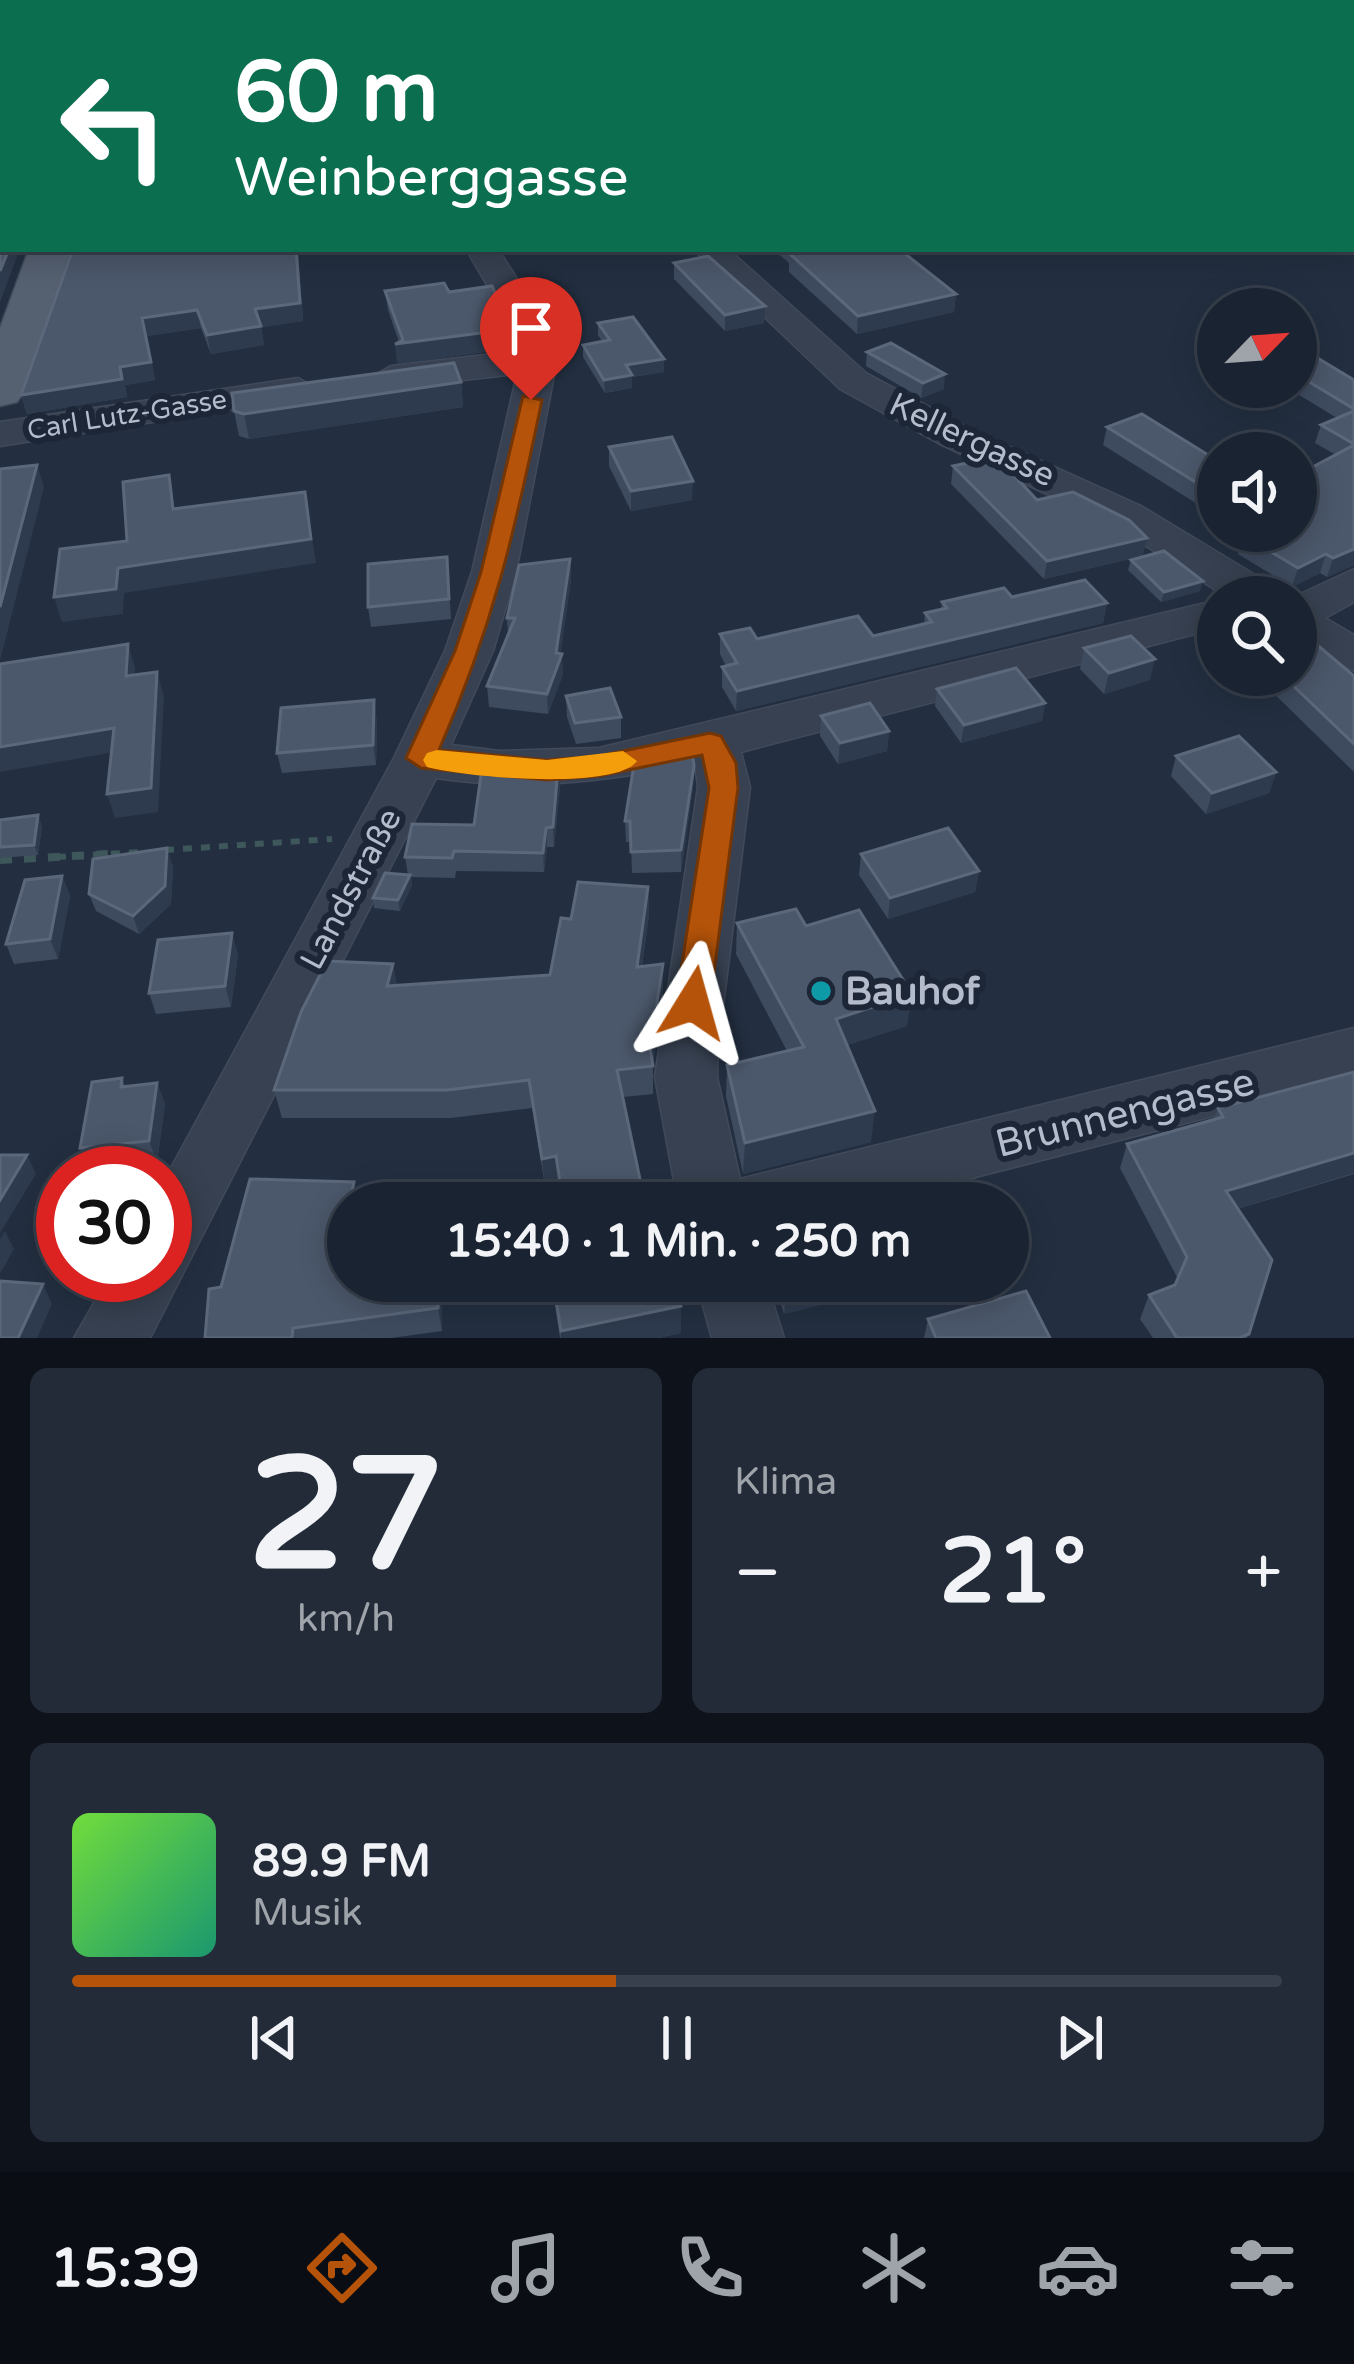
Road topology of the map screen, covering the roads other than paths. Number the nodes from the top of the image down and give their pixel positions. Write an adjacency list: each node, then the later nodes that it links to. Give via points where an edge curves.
1 (49, 252): 5 (main road)
2 (484, 252): 4 (street, via 531,329)
3 (712, 252): 7 (street, Kellergasse, via 853,381 1126,515)
4 (539, 360): 6 (street, Carl Lutz-Gasse); 14 (street, Landstraße, via 494,572)
5 (0, 392)
6 (0, 434)
7 (1225, 576)
8 (1354, 583): 9 (street)
9 (1317, 605)
10 (1197, 619): 13 (street)
11 (1317, 631): 12 (street)
12 (1354, 656)
13 (710, 743): 14 (street, via 547,770); 16 (street, via 724,788 686,1077)
14 (421, 758): 18 (street, Landstraße)
15 (1354, 1054): 17 (street, Brunnengasse)
16 (708, 1182)
17 (840, 1182)
18 (192, 1194)
19 (133, 1302): 21 (street)
20 (737, 1302): 22 (street)
21 (110, 1338)
22 (748, 1338)

